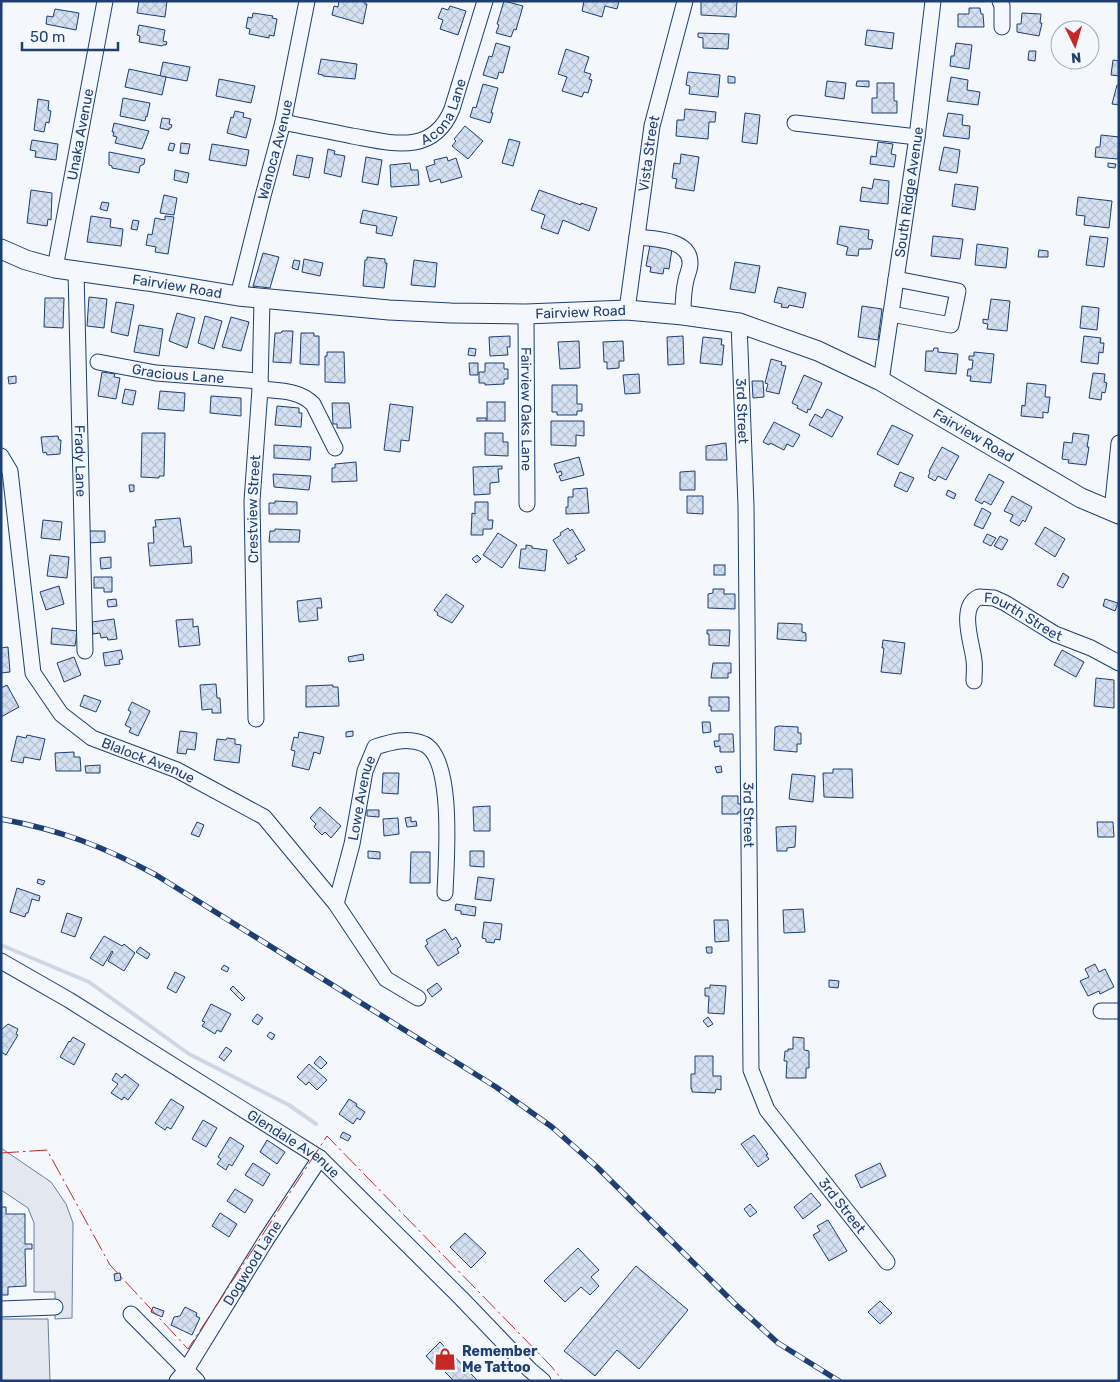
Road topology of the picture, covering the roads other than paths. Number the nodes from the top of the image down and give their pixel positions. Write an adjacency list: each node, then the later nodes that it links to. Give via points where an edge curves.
1 (104, 1): 13 (street, Unaka Avenue)
2 (307, 1): 8 (street, Wanoca Avenue)
3 (485, 1): 8 (street, Acona Lane, via 448,120 424,140 401,144)
4 (685, 1): 11 (street, Vista Street, via 652,126)
5 (933, 1): 10 (street, South Ridge Avenue)
6 (1000, 1): 7 (street)
7 (1002, 27)
8 (283, 122): 16 (street, Wanoca Avenue)
9 (795, 123): 10 (street)
10 (917, 137): 15 (street, South Ridge Avenue)
11 (637, 238): 18 (street, Vista Street); 21 (street, via 682,246 688,253 690,265 682,298)
12 (1, 250): 13 (main road, Fairview Road)
13 (55, 268): 14 (main road, Fairview Road)
14 (76, 270): 16 (main road, Fairview Road); 31 (street, Frady Lane)
15 (896, 279): 20 (street, South Ridge Avenue); 20 (street, via 958,291 951,325)
16 (238, 296): 17 (main road, Fairview Road)
17 (262, 299): 19 (main road, Fairview Road, via 389,310); 25 (street, Crestview Street)
18 (627, 310): 19 (main road, Fairview Road); 21 (main road, Fairview Road)
19 (526, 314): 29 (street, Fairview Oaks Lane)
20 (891, 314): 24 (street, South Ridge Avenue)
21 (683, 315): 22 (main road, Fairview Road)
22 (739, 324): 24 (main road, Fairview Road, via 818,351); 42 (street, 3rd Street, via 746,506 751,1070 767,1110)
23 (98, 362): 25 (street, Gracious Lane, via 156,374)
24 (881, 381): 30 (main road, Fairview Road, via 1081,498)
25 (260, 385): 27 (street, Gracious Lane, via 308,399); 34 (street, Crestview Street, via 252,501)
26 (1119, 443): 30 (street)
27 (336, 448)
28 (1, 456): 36 (street, Blalock Avenue, via 10,471 33,673 61,714 92,738 177,770 264,817)
29 (527, 504)
30 (1115, 513)
31 (85, 651)
32 (1119, 664): 33 (street, Fourth Street, via 1100,652 1054,634 1005,603 986,596 971,603 968,612)
33 (974, 681)
34 (256, 719)
35 (445, 894): 36 (street, Lowe Avenue, via 446,798 438,759 425,745 399,740 375,747 365,771 352,844)
36 (336, 904): 38 (street, Blalock Avenue, via 386,979)
37 (1, 961): 41 (street, Glendale Avenue)
38 (418, 998)
39 (1101, 1011): 40 (street)
40 (1119, 1011)
41 (320, 1158): 46 (street, Dogwood Lane); 48 (street, Glendale Avenue)
42 (887, 1262)
43 (55, 1307): 44 (street)
44 (1, 1309)
45 (131, 1314): 46 (street)
46 (181, 1375): 47 (street)
47 (197, 1381)
48 (543, 1381)

